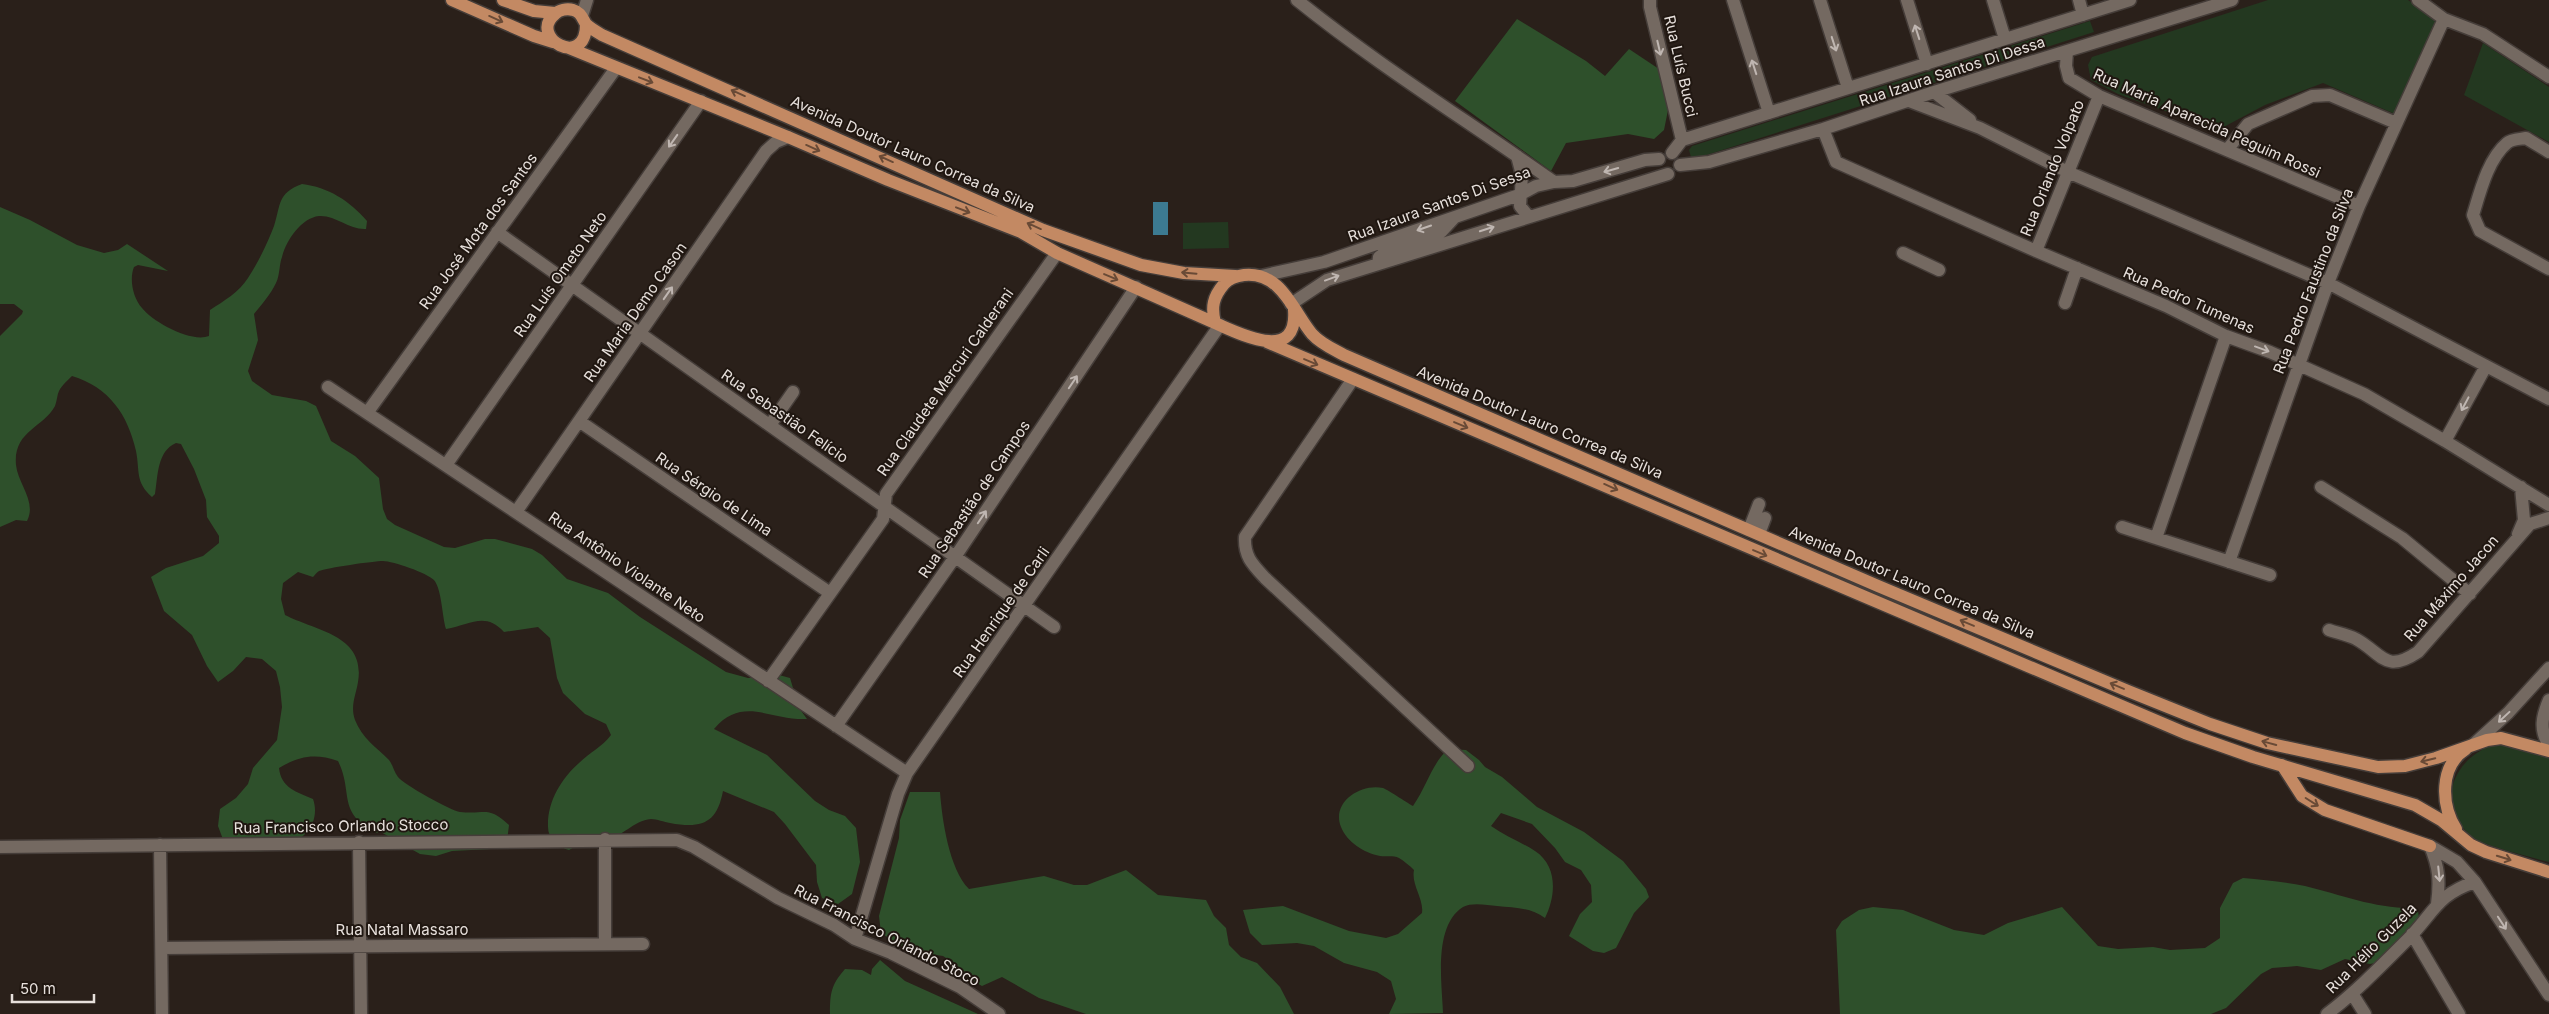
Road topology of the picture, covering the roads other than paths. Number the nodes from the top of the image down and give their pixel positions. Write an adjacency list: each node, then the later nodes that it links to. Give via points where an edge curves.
1 (452, 0): 19 (main road, one-way to 19)
2 (503, 0): 14 (main road, via 534,11)
3 (587, 0): 17 (street)
4 (1297, 0): 39 (street, via 1434,102)
5 (1650, 0): 35 (street, Rua Luís Bucci, one-way to 35)
6 (1733, 0): 30 (street, one-way to 6)
7 (1820, 0): 25 (street, one-way to 25)
8 (1907, 0): 22 (street, one-way to 8)
9 (1994, 0): 18 (street)
10 (2079, 0): 15 (street)
11 (2130, 0): 15 (street, Rua Izaura Santos Di Dessa)
12 (2232, 0): 21 (street, Rua Izaura Santos Di Dessa)
13 (2418, 0): 16 (street)
14 (559, 8): 17 (main road, via 574,10); 19 (main road, via 548,27)
15 (2083, 15): 18 (street, Rua Izaura Santos Di Dessa)
16 (2444, 19): 24 (street, via 2483,34); 31 (street, Rua Pedro Faustino da Silva)
17 (584, 20): 20 (main road, via 583,40); 57 (main road, Avenida Doutor Lauro Correa da Silva, one-way to 17, via 1184,273 1141,265 1043,230 602,35)
18 (2005, 39): 22 (street, Rua Izaura Santos Di Dessa)
19 (553, 42): 20 (main road)
20 (569, 48): 23 (main road, Avenida Doutor Lauro Correa da Silva)
21 (2067, 51): 26 (street, Rua Izaura Santos Di Dessa); 27 (street, Rua Maria Aparecida Peguim Rossi, via 2068,78)
22 (1927, 64): 25 (street, Rua Izaura Santos Di Dessa)
23 (616, 68): 28 (main road, Avenida Doutor Lauro Correa da Silva, one-way to 28); 49 (street, Rua José Mota dos Santos)
24 (2549, 77)
25 (1848, 88): 30 (street, Rua Izaura Santos Di Dessa)
26 (1934, 92): 29 (street, Rua Izaura Santos Di Dessa); 32 (street)
27 (2099, 96): 36 (street, Rua Maria Aparecida Peguim Rossi); 42 (street, Rua Orlando Volpato)
28 (701, 101): 34 (main road, Avenida Doutor Lauro Correa da Silva); 60 (street, Rua Luís Ometo Neto, one-way to 60)
29 (1909, 101): 32 (street); 33 (street, Rua Izaura Santos Di Dessa)
30 (1769, 113): 35 (street, Rua Izaura Santos Di Dessa)
31 (2396, 123): 36 (street, via 2330,96 2312,96 2248,124); 46 (street, Rua Pedro Faustino da Silva)
32 (1980, 128): 42 (street)
33 (1823, 129): 41 (street, Rua Izaura Santos Di Dessa, via 1709,162); 50 (street, Rua Pedro Tumenas, via 1836,162)
34 (788, 137): 52 (main road, Avenida Doutor Lauro Correa da Silva, one-way to 52, via 1021,232); 65 (street, Rua Maria Demo Cason, one-way to 34, via 766,151)
35 (1682, 140): 38 (street)
36 (2226, 150): 46 (street, Rua Maria Aparecida Peguim Rossi)
37 (2549, 152): 55 (street, via 2526,138 2508,142 2498,153 2472,215 2480,231)
38 (1672, 153): 40 (street, via 1667,152); 41 (street)
39 (1517, 156): 44 (street); 45 (street, via 1522,175)
40 (1659, 159): 43 (street, via 1659,169); 44 (street, Rua Izaura Santos Di Sessa, one-way to 44, via 1645,160 1573,182)
41 (1680, 165): 43 (street)
42 (2070, 173): 50 (street, Rua Orlando Volpato); 59 (street)
43 (1668, 174): 47 (street)
44 (1554, 182): 45 (street, Rua Izaura Santos Di Sessa, via 1536,186)
45 (1519, 195): 47 (street, via 1521,210); 48 (street, Rua Izaura Santos Di Sessa)
46 (2359, 206): 59 (street, Rua Pedro Faustino da Silva)
47 (1528, 216): 53 (street, one-way to 47)
48 (1454, 218): 53 (street, via 1435,236 1386,251 1379,257); 58 (street, Rua Izaura Santos Di Sessa, one-way to 58, via 1324,262)
49 (497, 232): 60 (street, Rua Sebastião Felício); 74 (street, Rua José Mota dos Santos)
50 (2036, 251): 54 (street, Rua Pedro Tumenas)
51 (1902, 253): 56 (street)
52 (1057, 254): 61 (main road, Avenida Doutor Lauro Correa da Silva, one-way to 61); 83 (street, Rua Claudete Mercuri Calderani, via 886,494)
53 (1378, 264): 63 (street, one-way to 53, via 1327,280)
54 (2077, 268): 62 (street); 66 (street, Rua Pedro Tumenas)
55 (2549, 269)
56 (1939, 270)
57 (1238, 276): 58 (main road); 64 (main road, via 1227,280 1214,299 1212,310)
58 (1261, 276): 63 (main road, via 1277,286)
59 (2328, 283): 68 (street, Rua Pedro Faustino da Silva); 69 (street)
60 (572, 285): 65 (street, Rua Sebastião Felício); 78 (street, Rua Luís Ometo Neto)
61 (1136, 287): 64 (main road, Avenida Doutor Lauro Correa da Silva); 91 (street, Rua Sebastião de Campos, one-way to 61)
62 (2065, 303)
63 (1293, 307): 67 (main road, via 1294,328 1279,341); 88 (main road, Avenida Doutor Lauro Correa da Silva, via 1314,336 1344,355)
64 (1218, 324): 67 (main road); 96 (street, Rua Henrique de Carli)
65 (640, 333): 75 (street, Rua Maria Demo Cason); 76 (street, Rua Sebastião Felício)
66 (2226, 336): 68 (street, Rua Pedro Tumenas, one-way to 68); 89 (street)
67 (1267, 342): 70 (main road, one-way to 70)
68 (2297, 366): 77 (street, Rua Pedro Tumenas, via 2364,394); 92 (street, Rua Pedro Faustino da Silva)
69 (2486, 366): 73 (street); 77 (street, one-way to 77)
70 (1353, 380): 107 (main road, one-way to 107, via 2185,733); 108 (street, via 1245,537 1244,548 1248,559 1265,578)
71 (328, 387): 74 (street, Rua Antônio Violante Neto)
72 (793, 392): 76 (street)
73 (2549, 399)
74 (367, 412): 78 (street, Rua Antônio Violante Neto)
75 (579, 421): 84 (street, Rua Maria Demo Cason); 94 (street, Rua Sérgio de Lima)
76 (770, 425): 83 (street, Rua Sebastião Felício)
77 (2445, 441): 80 (street, Rua Pedro Tumenas)
78 (446, 466): 84 (street, Rua Antônio Violante Neto)
79 (2320, 487): 95 (street, via 2402,538)
80 (2521, 487): 82 (street, Rua Pedro Tumenas); 90 (street, via 2524,520)
81 (1759, 504): 88 (street)
82 (2549, 505)
83 (884, 506): 91 (street, Rua Sebastião Felício); 94 (street, Rua Claudete Mercuri Calderani, via 883,519)
84 (516, 512): 100 (street, Rua Antônio Violante Neto)
85 (1765, 518): 88 (street)
86 (2549, 518): 90 (street, via 2530,524)
87 (2122, 527): 89 (street)
88 (1754, 532): 104 (main road, Avenida Doutor Lauro Correa da Silva, one-way to 88, via 2405,766 2378,767 2267,743 2128,691)
89 (2156, 538): 92 (street)
90 (2516, 538): 95 (street, Rua Máximo Jacon)
91 (955, 557): 96 (street, Rua Sebastião Felício); 103 (street, Rua Sebastião de Campos)
92 (2229, 562): 93 (street)
93 (2270, 574)
94 (830, 593): 100 (street, Rua Claudete Mercuri Calderani)
95 (2470, 594): 98 (street, Rua Máximo Jacon, via 2418,652 2404,661 2389,662 2355,639)
96 (1025, 606): 97 (street, Rua Sebastião Felício); 109 (street, Rua Henrique de Carli)
97 (1054, 627)
98 (2329, 630)
99 (2549, 668): 101 (street)
100 (768, 680): 103 (street, Rua Antônio Violante Neto)
101 (2529, 691): 102 (street); 104 (street, one-way to 104)
102 (2547, 703): 105 (street, via 2542,723 2544,738)
103 (836, 726): 109 (street, Rua Antônio Violante Neto)
104 (2474, 744): 106 (main road, Avenida Doutor Lauro Correa da Silva, via 2501,738); 110 (main road, via 2456,758 2445,781 2448,814)
105 (2549, 745)
106 (2549, 751)
107 (2282, 765): 110 (main road, via 2415,805 2441,820); 115 (main road, one-way to 115, via 2302,796 2325,810)
108 (1468, 766)
109 (907, 773): 121 (street, Rua Henrique de Carli)
110 (2462, 838): 117 (main road, one-way to 117, via 2486,852)
111 (605, 839): 112 (street, Rua Francisco Orlando Stocco); 113 (street, Rua Francisco Orlando Stocco); 122 (street)
112 (359, 842): 114 (street, Rua Francisco Orlando Stocco); 124 (street)
113 (682, 842): 121 (street, Rua Francisco Orlando Stoco)
114 (160, 845): 116 (street, Rua Francisco Orlando Stocco); 125 (street)
115 (2430, 846): 118 (street, via 2457,862); 119 (street, Rua Hélio Guzela, one-way to 119, via 2440,880)
116 (0, 847)
117 (2549, 872)
118 (2475, 882): 119 (street, Rua Hélio Guzela, via 2448,893); 127 (street, one-way to 127)
119 (2437, 904): 120 (street, Rua Hélio Guzela)
120 (2412, 934): 126 (street, Rua Hélio Guzela); 133 (street)
121 (855, 939): 130 (street, Rua Francisco Orlando Stoco, via 960,987)
122 (605, 944): 123 (street, Rua Natal Massaro); 124 (street, Rua Natal Massaro)
123 (643, 944)
124 (360, 945): 125 (street, Rua Natal Massaro); 129 (street)
125 (162, 948): 128 (street)
126 (2352, 995): 131 (street, Rua Hélio Guzela); 132 (street)
127 (2549, 995)
128 (162, 1014)
129 (361, 1014)
130 (999, 1014)
131 (2327, 1014)
132 (2365, 1014)
133 (2460, 1014)

